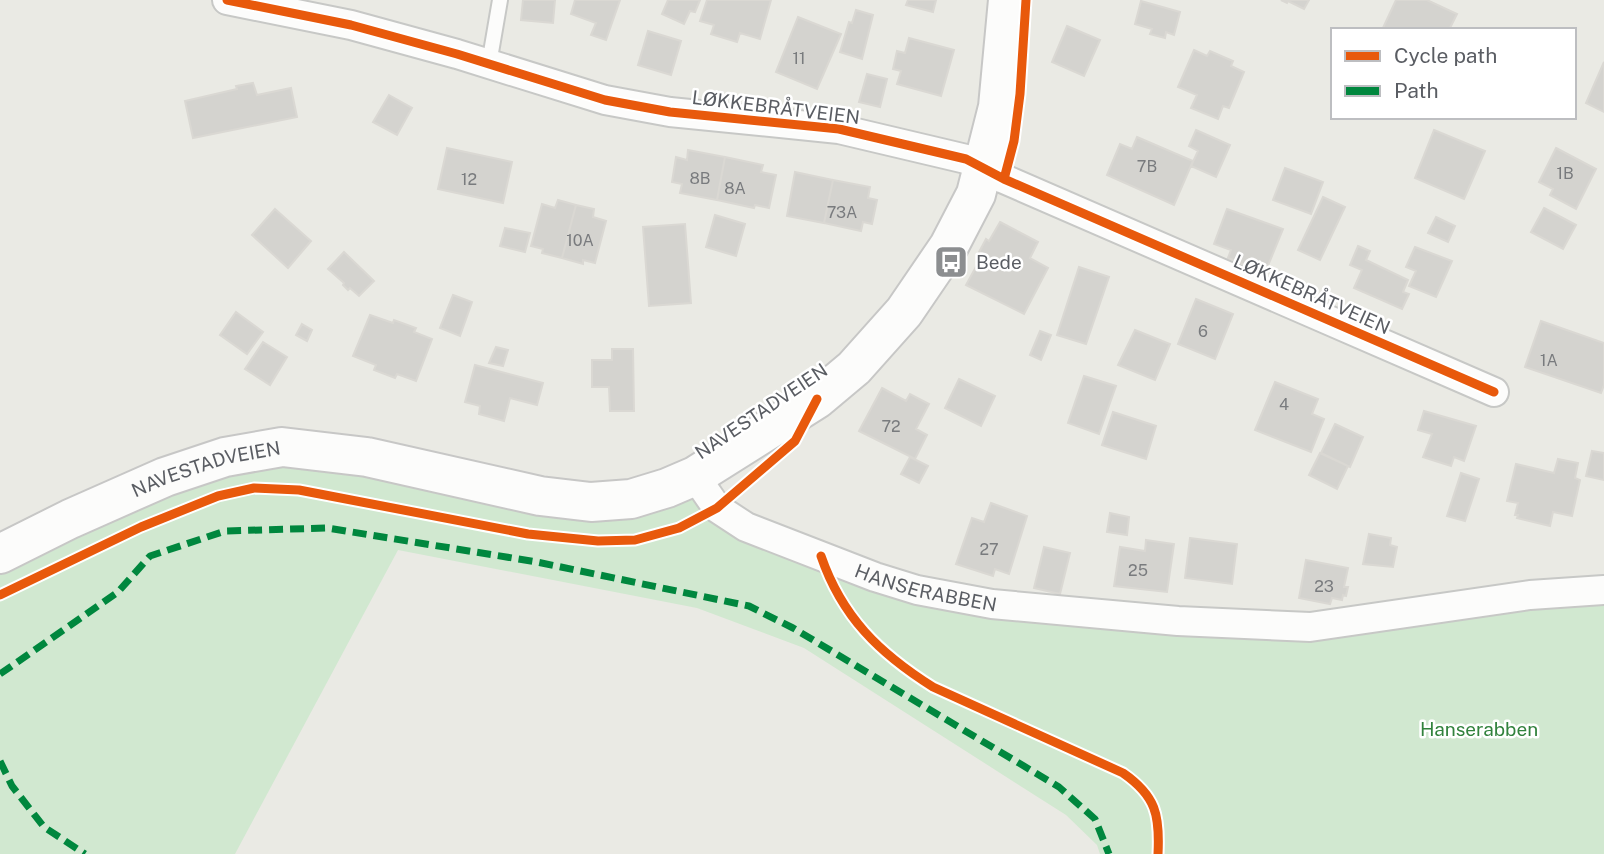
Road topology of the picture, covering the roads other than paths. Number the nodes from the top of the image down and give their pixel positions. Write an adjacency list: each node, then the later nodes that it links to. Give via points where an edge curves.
1 (227, 0): 4 (street, LØKKEBRÅTVEIEN, via 351,25)
2 (500, 0): 4 (lane)
3 (1008, 0): 5 (street, NAVESTADVEIEN, via 998,107)
4 (489, 64): 5 (street, LØKKEBRÅTVEIEN, via 605,100 670,112 839,129 965,159)
5 (982, 168): 6 (street, LØKKEBRÅTVEIEN); 7 (street, NAVESTADVEIEN, via 976,194 949,246 904,312 854,368 817,399)
6 (1494, 392)
7 (695, 476): 8 (street, NAVESTADVEIEN, via 631,499 591,502 540,496 367,457 282,447 225,457 165,477); 9 (street, HANSERABBEN, via 717,508 746,527 917,590 992,604 1178,621 1310,627 1530,595)
8 (0, 554)
9 (1604, 590)

